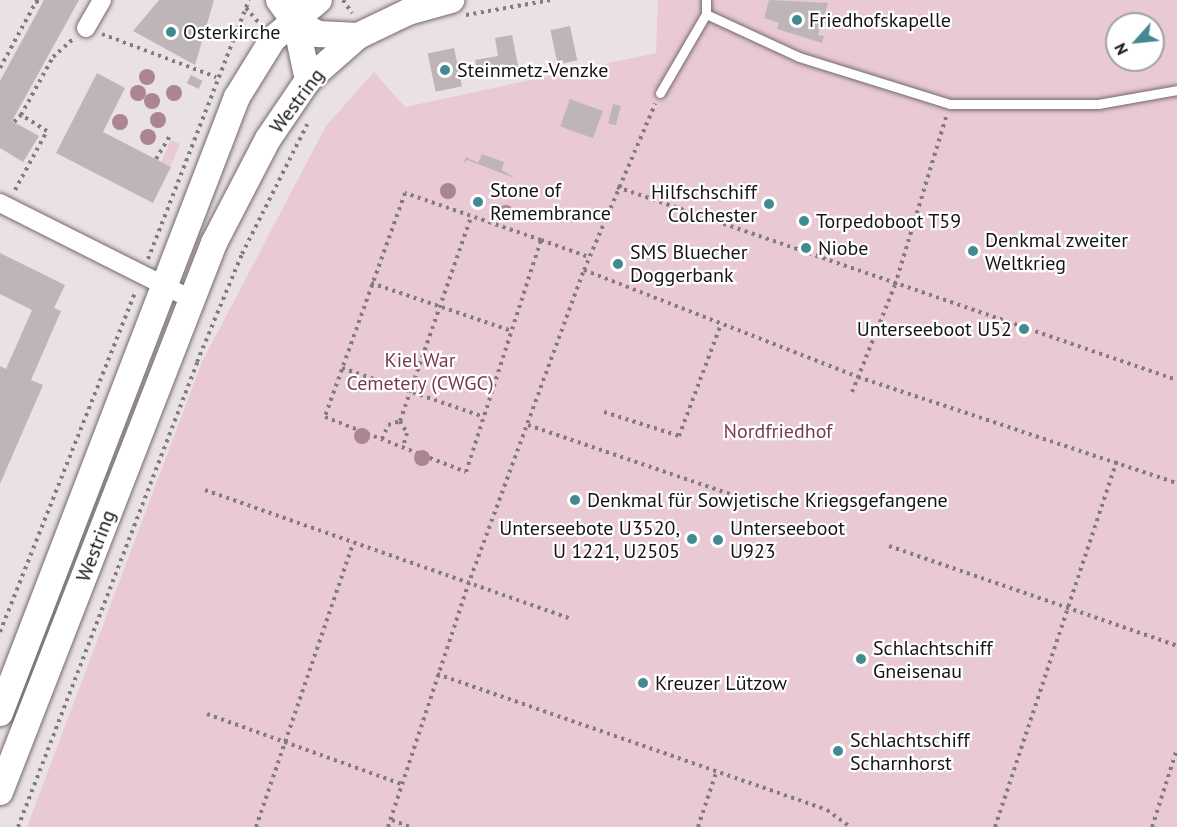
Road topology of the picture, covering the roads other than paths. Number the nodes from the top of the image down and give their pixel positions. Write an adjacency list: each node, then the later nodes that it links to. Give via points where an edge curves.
1 (102, 0): 8 (street)
2 (279, 0): 6 (main road)
3 (319, 0): 6 (main road, Westring)
4 (706, 0): 7 (lane)
5 (454, 8): 9 (main road, Westring, via 399,15)
6 (293, 11): 9 (main road, via 318,34); 10 (main road); 14 (main road, Westring, via 250,70)
7 (706, 14): 11 (lane, via 799,57 950,104 1098,104); 12 (lane)
8 (86, 28)
9 (358, 36): 10 (main road, Westring)
10 (308, 80): 15 (main road, Westring, via 242,188)
11 (1177, 90)
12 (660, 93)
13 (3, 205): 14 (street)
14 (166, 289): 15 (street); 16 (main road, Westring)
15 (192, 299): 17 (main road, Westring)
16 (1, 710)
17 (0, 792)

